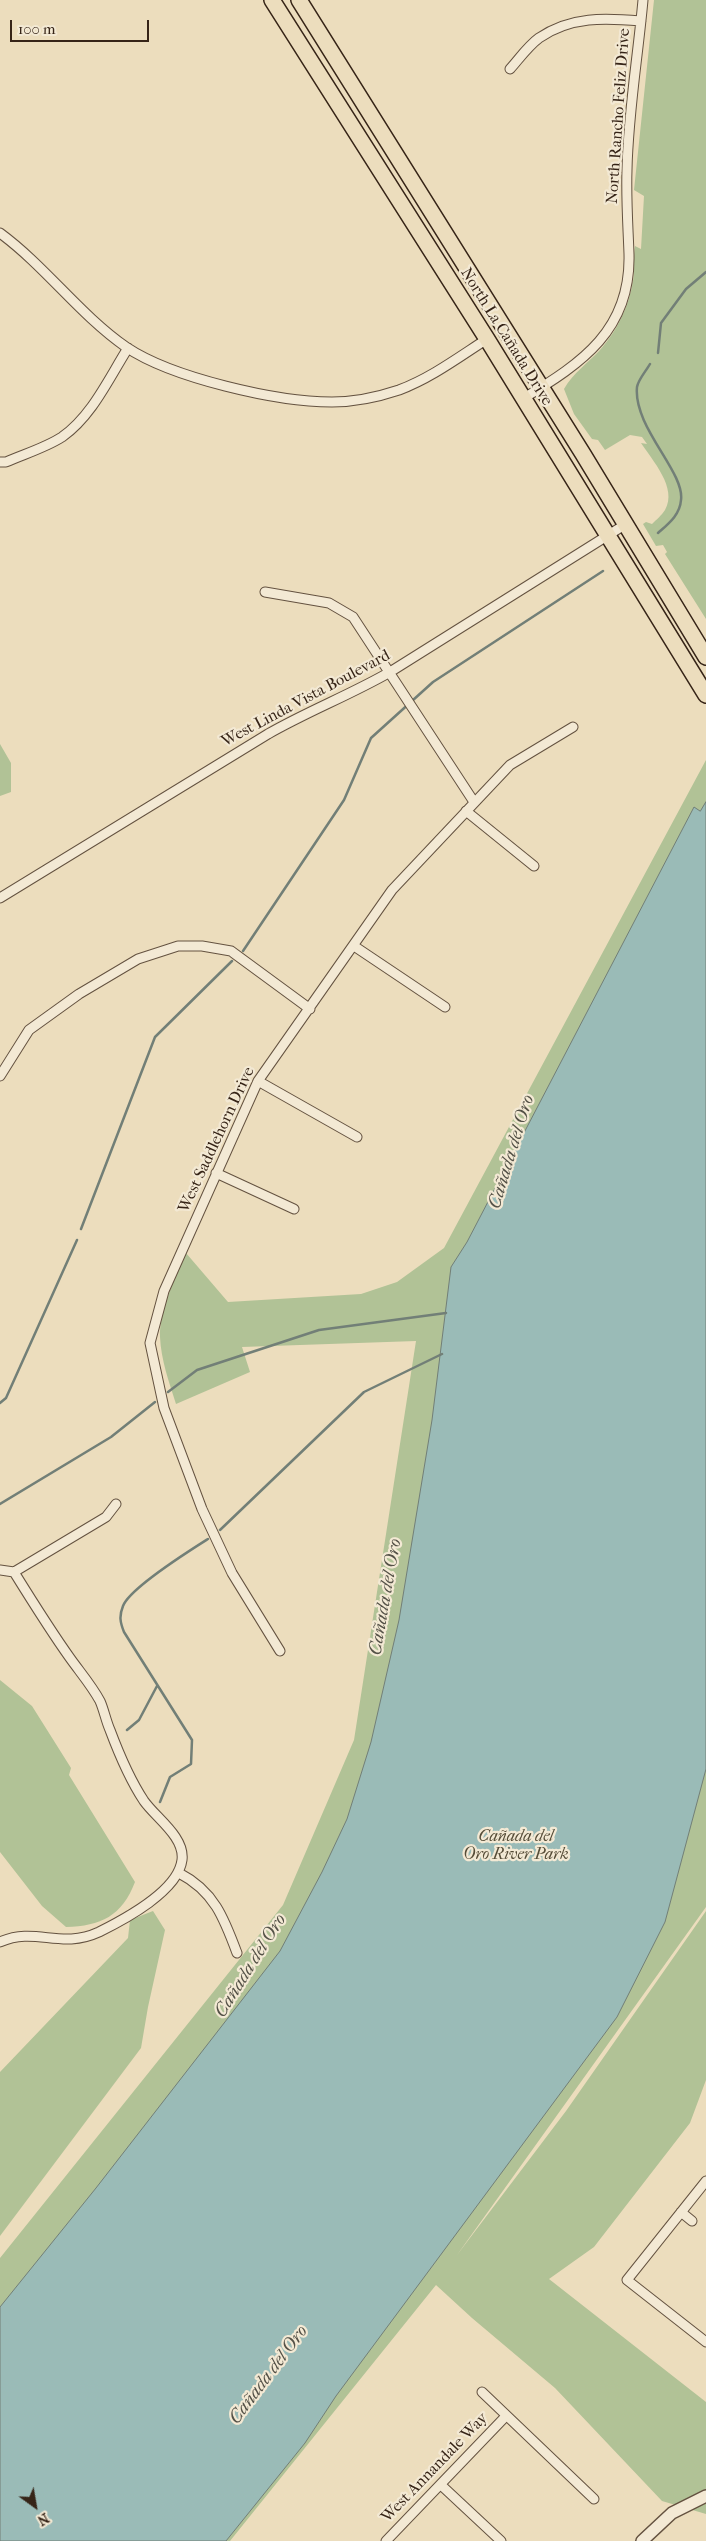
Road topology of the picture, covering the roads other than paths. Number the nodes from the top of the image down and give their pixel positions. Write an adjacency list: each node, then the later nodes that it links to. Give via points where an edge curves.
1 (272, 0): 6 (main road, North La Cañada Drive)
2 (299, 0): 5 (main road, North La Cañada Drive)
3 (643, 0): 4 (street, North Rancho Feliz Drive)
4 (641, 21): 7 (street, via 600,18 565,25 539,38); 11 (street, North Rancho Feliz Drive, via 627,168 629,253 624,294 613,322 599,344)
5 (327, 44): 6 (main road); 11 (main road, North La Cañada Drive)
6 (308, 56): 9 (main road, North La Cañada Drive)
7 (510, 69)
8 (0, 233): 10 (street)
9 (487, 339): 10 (street, via 399,390 334,402 288,398 217,383 164,366); 12 (main road, North La Cañada Drive)
10 (128, 348): 13 (street, via 95,401 64,436)
11 (541, 388): 12 (street, North Rancho Feliz Drive); 14 (main road, North La Cañada Drive)
12 (524, 398): 15 (main road, North La Cañada Drive)
13 (0, 462)
14 (626, 524): 15 (street, West Linda Vista Boulevard); 17 (main road, North La Cañada Drive)
15 (609, 534): 18 (street, West Linda Vista Boulevard); 19 (main road, North La Cañada Drive)
16 (266, 592): 18 (street, via 314,599 342,609 361,627)
17 (706, 657)
18 (390, 672): 21 (street); 24 (street, West Linda Vista Boulevard, via 268,734)
19 (706, 695)
20 (573, 727): 21 (street, West Saddlehorn Drive, via 510,765)
21 (474, 802): 22 (street, West Saddlehorn Drive)
22 (466, 812): 23 (street); 25 (street, West Saddlehorn Drive, via 392,890)
23 (534, 866)
24 (0, 898)
25 (354, 946): 26 (street); 27 (street, West Saddlehorn Drive)
26 (445, 1007)
27 (310, 1009): 28 (street, via 231,951 178,946 138,960 79,994 29,1030); 29 (street, West Saddlehorn Drive)
28 (0, 1076)
29 (258, 1081): 30 (street); 31 (street, West Saddlehorn Drive)
30 (357, 1137)
31 (216, 1174): 32 (street); 36 (street, West Saddlehorn Drive, via 164,1291 150,1343 164,1408 201,1507 232,1573)
32 (294, 1209)
33 (116, 1504): 35 (street, via 106,1516)
34 (0, 1570): 35 (street)
35 (14, 1572): 37 (street, via 100,1702 119,1755 144,1801 178,1841 182,1858)
36 (280, 1651)
37 (179, 1873): 38 (street, via 147,1904 97,1932 69,1940 50,1940 35,1935 12,1937); 39 (street, via 196,1882 211,1899 226,1922)
38 (0, 1942)
39 (236, 1953)
40 (706, 2181): 41 (street)
41 (681, 2212): 42 (street); 43 (street, via 627,2280)
42 (692, 2221)
43 (706, 2342)
44 (482, 2392): 45 (street)
45 (506, 2416): 46 (street, West Annandale Way); 48 (street)
46 (442, 2485): 49 (street, West Annandale Way); 50 (street)
47 (706, 2496): 51 (street, via 672,2513)
48 (594, 2499)
49 (386, 2541)
50 (500, 2541)
51 (642, 2541)

